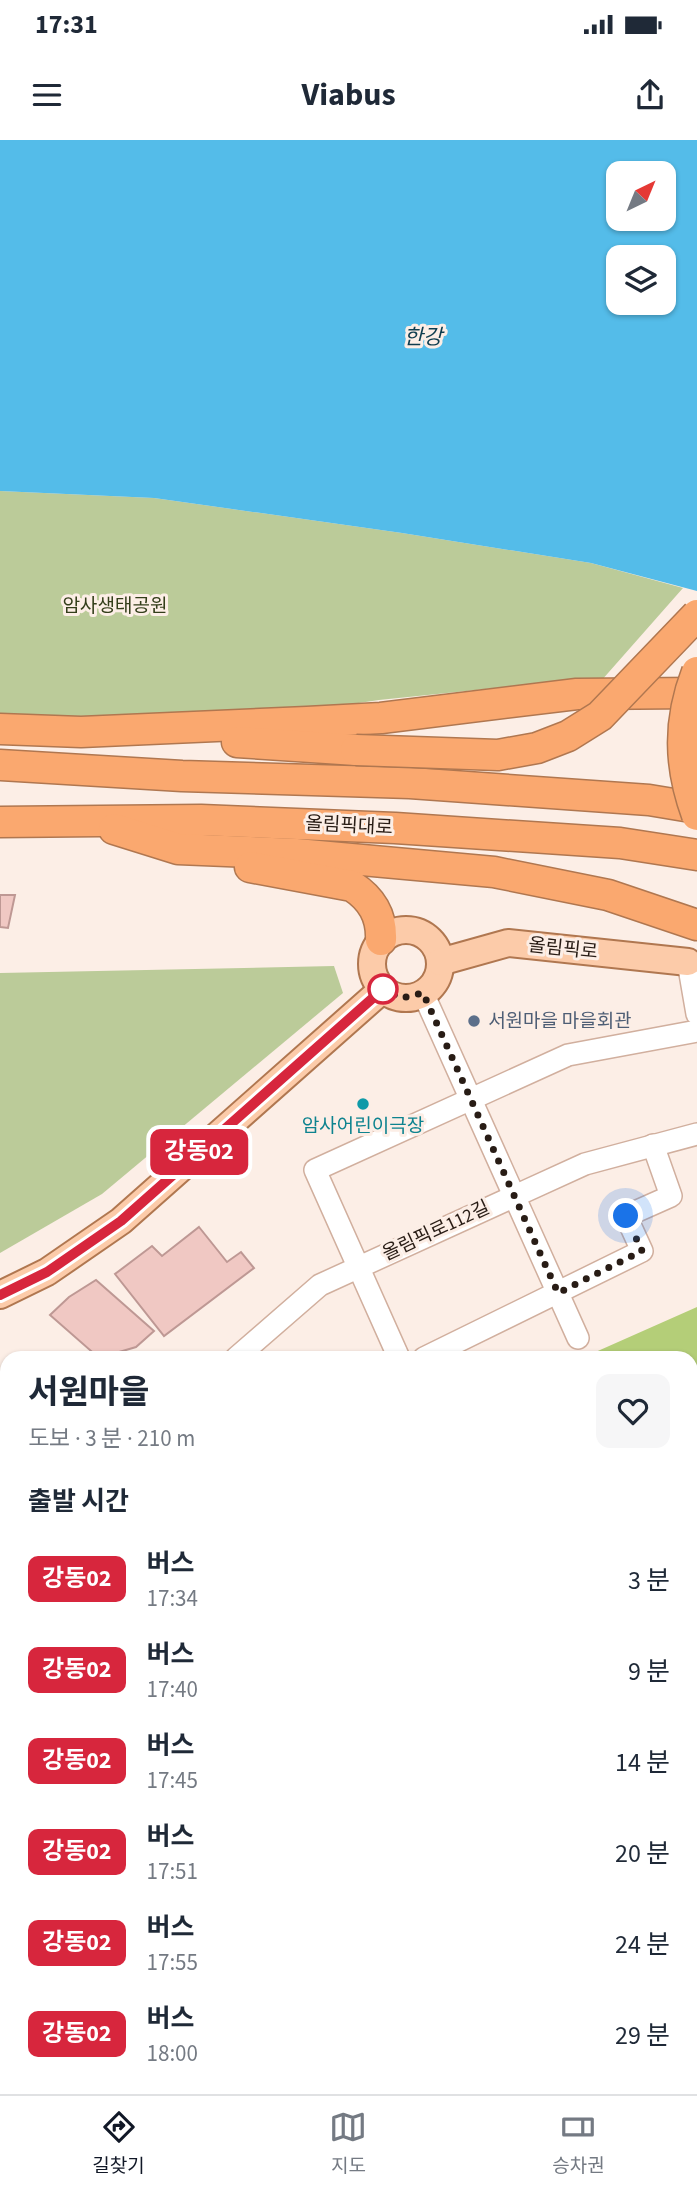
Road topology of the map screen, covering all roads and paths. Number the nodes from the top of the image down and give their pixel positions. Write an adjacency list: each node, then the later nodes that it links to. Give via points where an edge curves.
1 (697, 615): 5 (highway, bridge, via 600,716 537,748 498,755)
2 (697, 672): 8 (highway, bridge, via 682,739 683,769)
3 (697, 693): 5 (highway, bridge, via 577,694 381,718)
4 (0, 729): 5 (highway)
5 (81, 732)
6 (0, 765): 7 (highway, via 410,783 649,800)
7 (697, 808)
8 (697, 815)
9 (87, 821): 10 (highway, 올림픽대로); 11 (highway); 12 (highway, 올림픽대로, via 201,820 395,828 620,843)
10 (0, 822)
11 (178, 849): 13 (highway, via 296,854 494,872 608,895); 14 (highway, via 352,886 375,908)
12 (697, 855)
13 (697, 923)
14 (381, 940): 15 (main road, via 400,930 421,933 436,949); 17 (main road, via 372,960)
15 (440, 962): 16 (main road, 올림픽로, via 508,943); 18 (main road, via 435,980)
16 (688, 962): 19 (street)
17 (383, 989): 18 (main road, via 402,998); 27 (main road, via 121,1221 47,1272)
18 (423, 993): 21 (street)
19 (697, 1014)
20 (697, 1031): 21 (street, 올림픽로112길, via 568,1055)
21 (471, 1100): 24 (street, 올림픽로112길); 25 (street, 올림픽로112길, via 315,1170)
22 (697, 1133): 23 (street, 올림픽로112길)
23 (653, 1146): 24 (street, 올림픽로112길, via 585,1164); 26 (street, via 671,1196 626,1216 642,1251)
24 (514, 1195): 25 (street, 올림픽로112길); 26 (street, 올림픽로112길)
25 (359, 1267): 29 (street, 올림픽로112길, via 320,1285); 30 (street, 올림픽로112길)
26 (558, 1293): 28 (street, 올림픽로112길); 31 (street)
27 (0, 1295)
28 (578, 1338)
29 (244, 1351)
30 (396, 1351)
31 (438, 1351)

